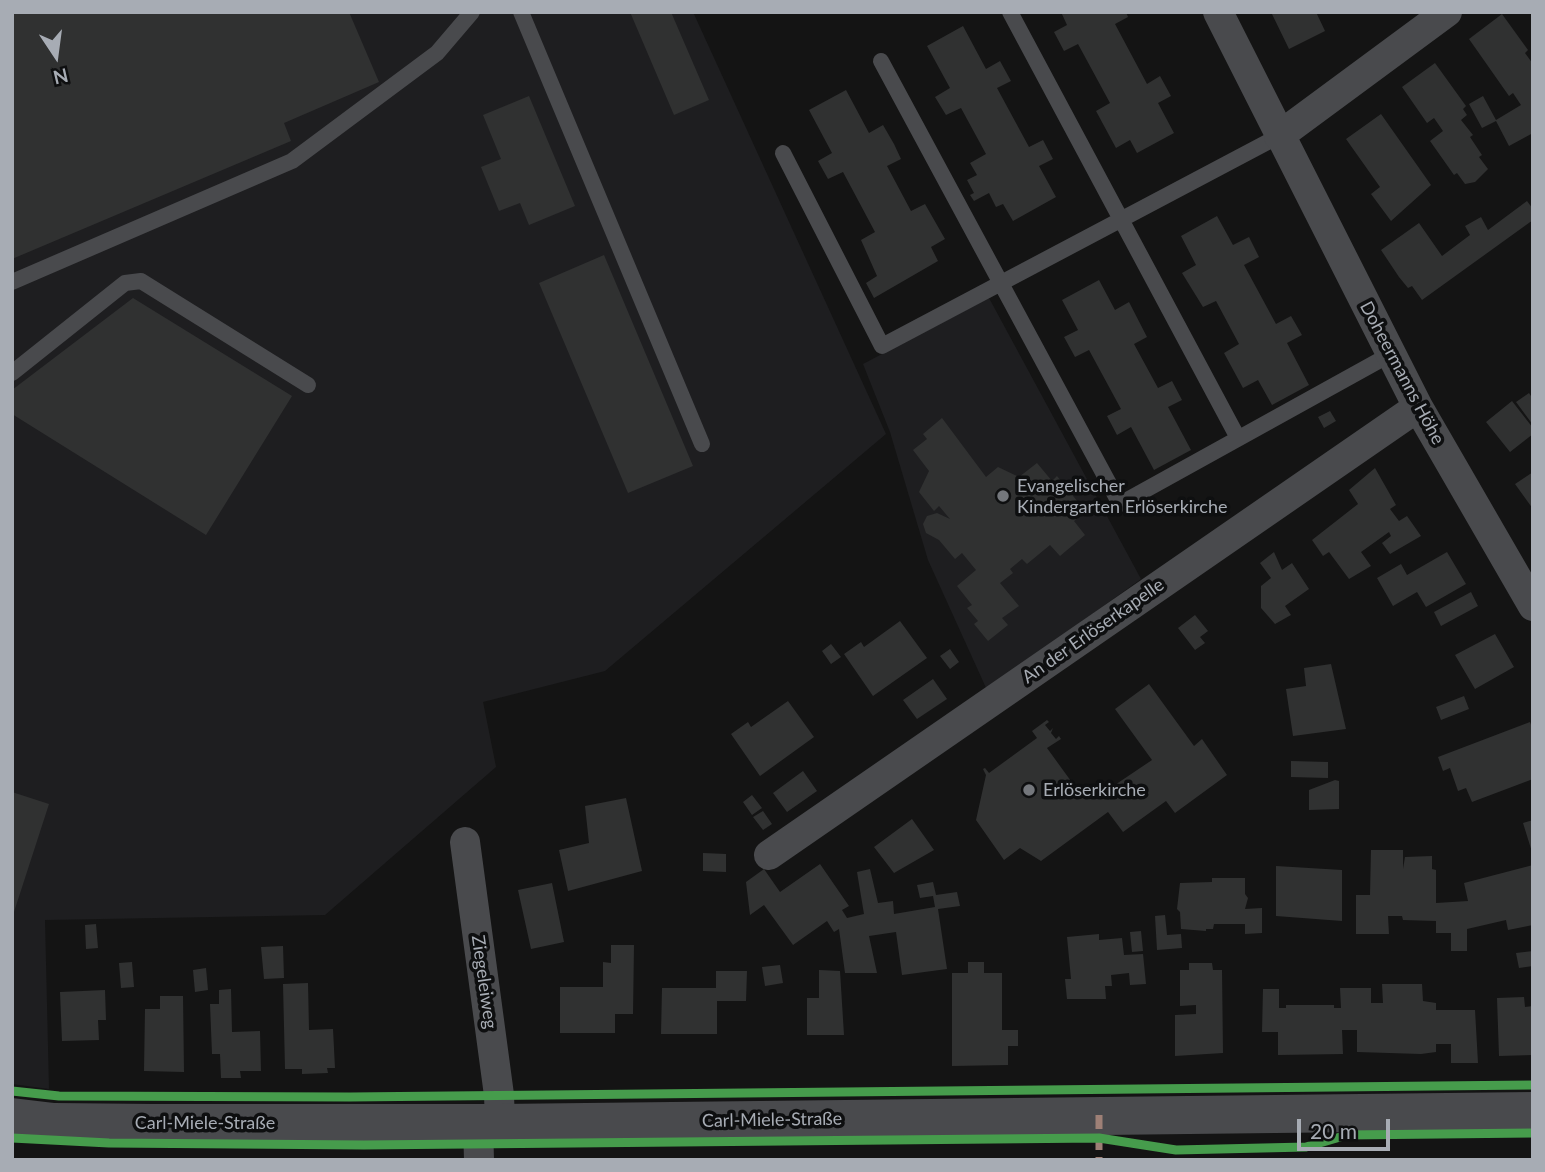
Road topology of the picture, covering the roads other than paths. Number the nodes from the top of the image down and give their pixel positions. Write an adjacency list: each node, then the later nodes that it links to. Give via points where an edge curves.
1 (472, 12): 10 (lane, via 437,53 292,161)
2 (521, 12): 17 (lane)
3 (1010, 12): 9 (lane)
4 (1218, 12): 7 (street, Doheermanns Höhe)
5 (1447, 12): 7 (street)
6 (881, 61): 11 (lane)
7 (1279, 136): 9 (lane); 12 (street, Doheermanns Höhe)
8 (783, 153): 11 (lane, via 882,346)
9 (1120, 220): 11 (lane); 16 (lane)
10 (12, 282)
11 (1002, 283): 16 (lane, via 1120,504)
12 (1391, 354): 15 (street, Doheermanns Höhe); 16 (lane)
13 (12, 373): 14 (lane, via 125,283 141,281)
14 (308, 385)
15 (1418, 407): 18 (street, Doheermanns Höhe); 20 (street, An der Erlöserkapelle)
16 (1238, 438)
17 (702, 444)
18 (1530, 592)
19 (465, 842): 23 (street, Ziegeleiweg, via 499,1095)
20 (769, 855)
21 (1533, 1111): 23 (street, Carl-Miele-Straße)
22 (12, 1117): 23 (street, Carl-Miele-Straße)
23 (485, 1135)

